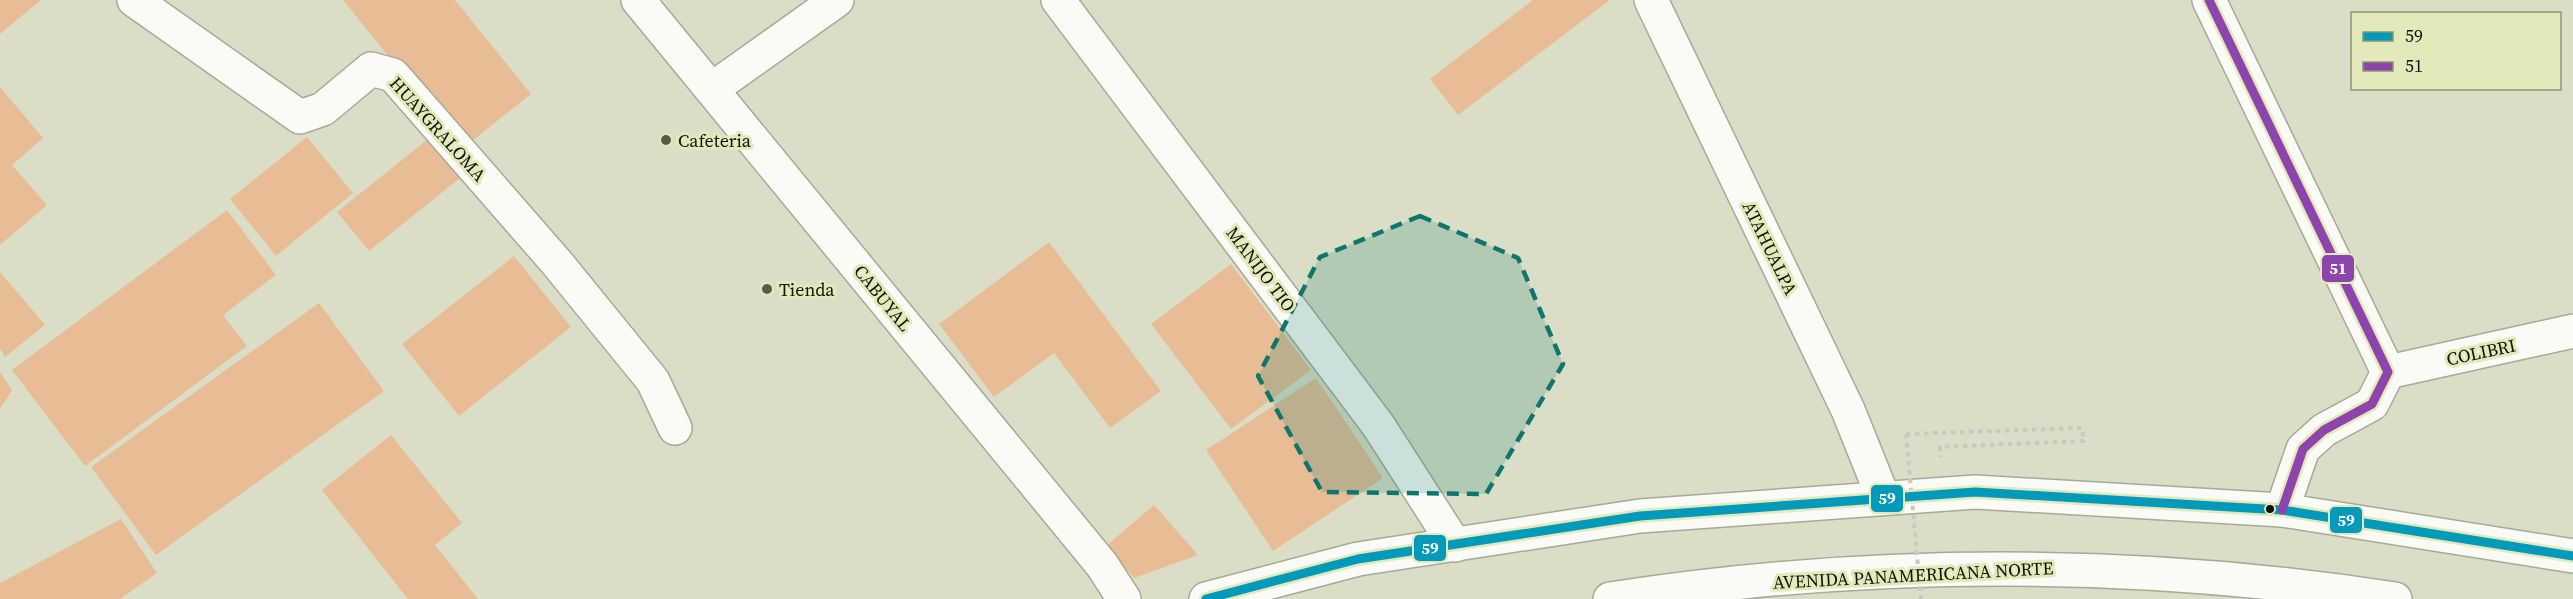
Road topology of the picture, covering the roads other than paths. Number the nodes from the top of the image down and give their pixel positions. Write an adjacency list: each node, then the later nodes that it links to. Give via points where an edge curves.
1 (134, 0): 10 (main road, HUAYGRALOMA, via 300,117 323,109 371,69 393,75 557,263 653,381)
2 (638, 0): 7 (main road, CABUYAL)
3 (837, 0): 7 (main road)
4 (1058, 0): 13 (main road, MANIJO TIO, via 1378,425)
5 (1651, 0): 11 (main road, ATAHUALPA, via 1848,410)
6 (2209, 0): 9 (main road)
7 (712, 89): 15 (main road, CABUYAL, via 1102,565)
8 (2573, 331): 9 (main road, COLIBRI)
9 (2388, 372): 12 (main road, via 2372,404 2324,430 2303,449)
10 (675, 428)
11 (1883, 497): 12 (main road, via 1975,492); 13 (main road, via 1640,516)
12 (2282, 510): 14 (main road)
13 (1455, 545): 16 (main road, via 1358,559)
14 (2573, 556)
15 (1124, 599)
16 (1206, 599)
17 (1610, 599): 18 (main road, AVENIDA PANAMERICANA NORTE, via 1685,587 1884,572 2060,568 2266,580)
18 (2394, 599)

